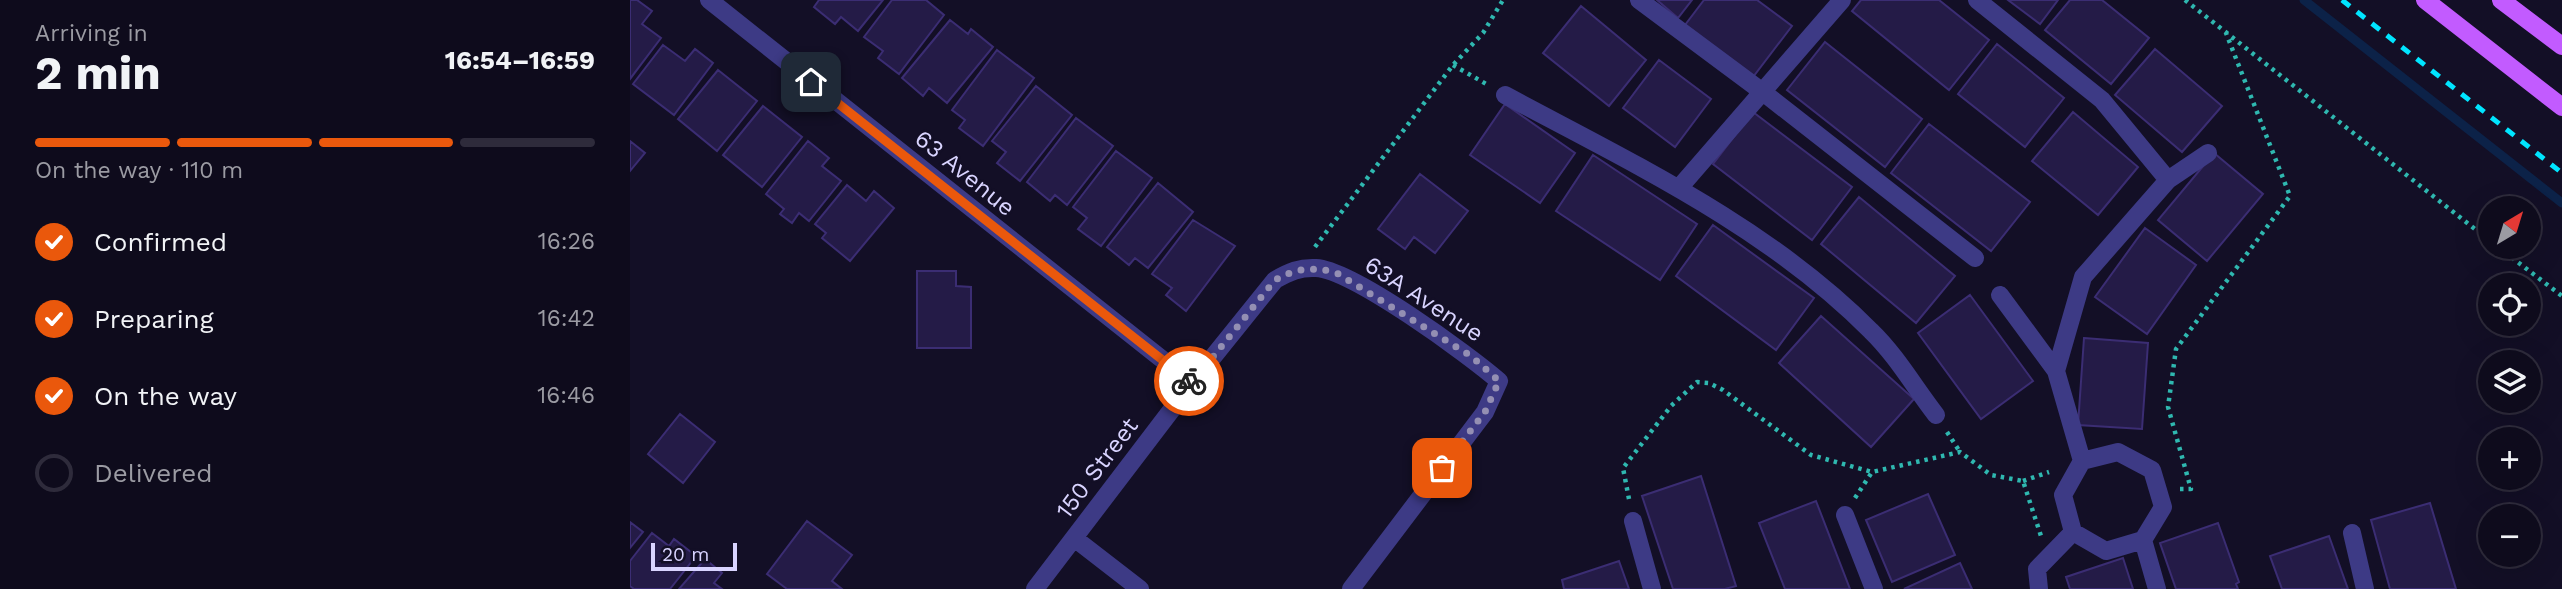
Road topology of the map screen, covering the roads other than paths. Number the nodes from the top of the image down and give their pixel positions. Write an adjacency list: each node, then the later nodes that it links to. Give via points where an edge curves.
1 (709, 0): 18 (street, 63 Avenue)
2 (1639, 0): 8 (street)
3 (1842, 0): 8 (street)
4 (1977, 0): 12 (street, via 2102,100)
5 (2425, 0): 10 (main road)
6 (2501, 0): 7 (main road)
7 (2562, 46)
8 (1764, 93): 13 (street); 14 (street)
9 (1505, 95): 13 (street)
10 (2562, 107)
11 (2208, 153): 12 (street)
12 (2168, 180): 17 (street, via 2083,277)
13 (1679, 188): 19 (street, via 1789,260 1872,332)
14 (1975, 258)
15 (1317, 268): 18 (street, 150 Street, via 1294,270 1275,280); 29 (street, 63A Avenue, via 1335,272 1396,308 1471,356 1499,381 1485,412)
16 (2000, 295): 17 (street)
17 (2056, 371): 20 (street)
18 (1192, 383): 25 (street, 150 Street)
19 (1936, 415)
20 (2082, 461): 23 (street, via 2063,495); 26 (street, via 2119,452 2152,470 2163,508)
21 (1844, 515): 31 (street)
22 (1633, 521): 30 (street)
23 (2073, 532): 26 (street, via 2106,551); 32 (street, via 2038,569)
24 (2352, 533): 34 (street)
25 (1074, 538): 27 (street, 150 Street); 28 (street)
26 (2143, 540): 33 (street)
27 (1035, 589)
28 (1140, 589)
29 (1351, 589)
30 (1652, 589)
31 (1874, 589)
32 (2039, 589)
33 (2157, 589)
34 (2365, 589)

